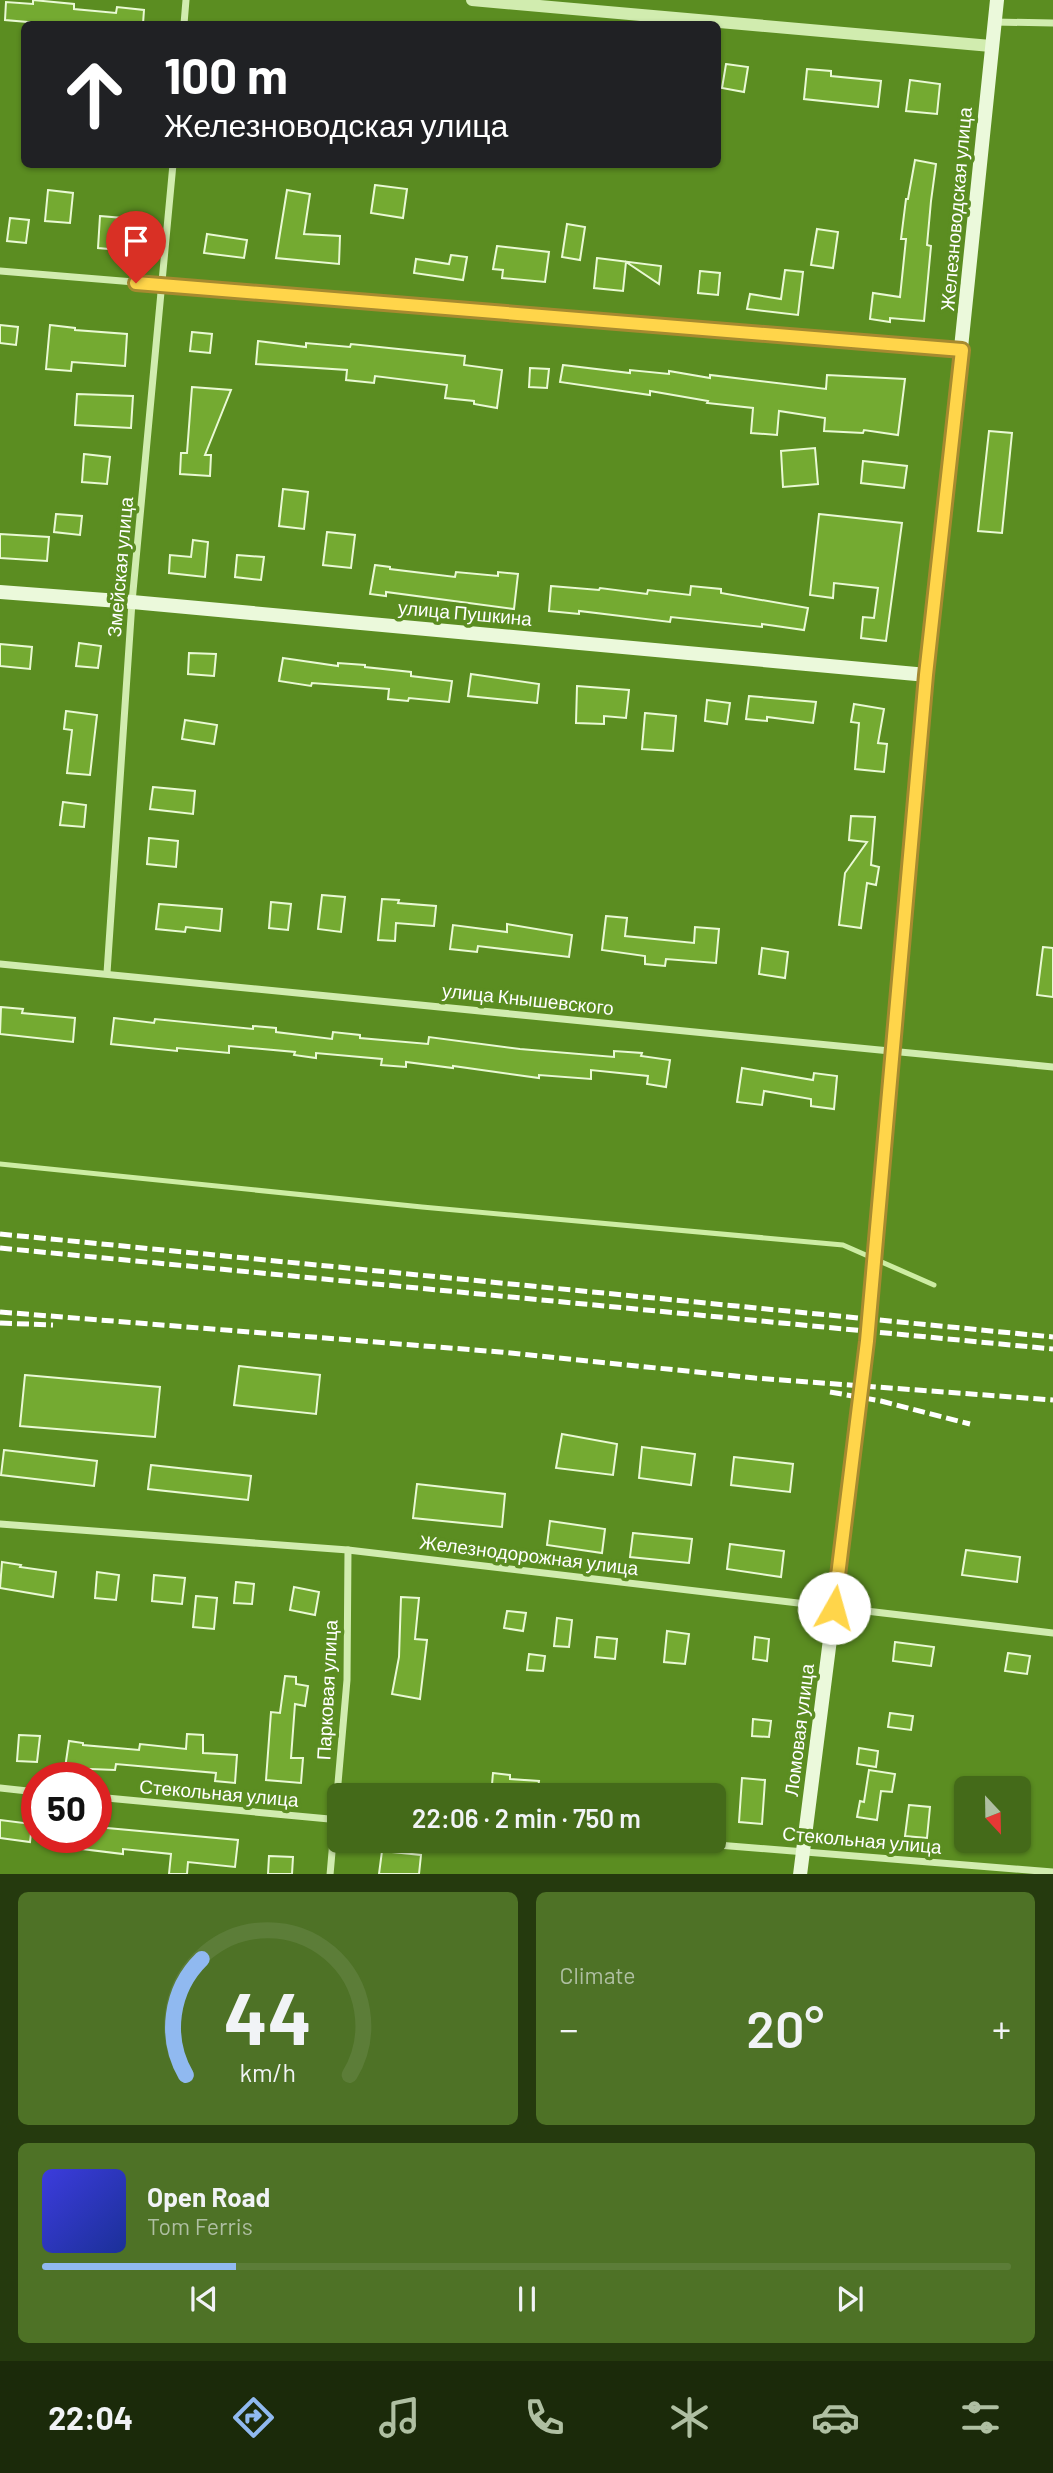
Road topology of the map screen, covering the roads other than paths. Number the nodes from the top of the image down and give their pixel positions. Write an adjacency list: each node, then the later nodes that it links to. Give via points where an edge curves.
1 (186, 0): 4 (street)
2 (472, 0): 5 (street)
3 (997, 0): 7 (main road, Железноводская улица)
4 (184, 21)
5 (709, 21)
6 (721, 22): 9 (street)
7 (994, 22): 8 (street); 9 (main road, Железноводская улица)
8 (1053, 23)
9 (991, 46): 13 (main road, Железноводская улица)
10 (173, 168): 12 (street, Змейская улица)
11 (0, 271): 12 (street)
12 (163, 285): 13 (street); 15 (street, Змейская улица)
13 (962, 350): 16 (main road, Железноводская улица)
14 (0, 592): 15 (main road, улица Пушкина)
15 (132, 602): 16 (main road, улица Пушкина); 18 (street, Змейская улица)
16 (926, 675): 20 (main road, Железноводская улица, bridge)
17 (0, 964): 18 (street, улица Кнышевского)
18 (107, 973): 19 (street, улица Кнышевского)
19 (1053, 1067)
20 (867, 1341): 33 (main road, Ломовая улица, bridge)
21 (0, 1524): 22 (street, Железнодорожная улица)
22 (348, 1550): 23 (street, Железнодорожная улица); 24 (street, Парковая улица, via 347,1680)
23 (1053, 1633)
24 (339, 1783)
25 (0, 1788): 26 (street)
26 (21, 1790)
27 (112, 1798): 28 (street, Стекольная улица)
28 (327, 1818)
29 (726, 1846): 31 (street, Стекольная улица)
30 (332, 1853): 32 (street, Парковая улица)
31 (1053, 1872)
32 (330, 1874)
33 (800, 1874)

